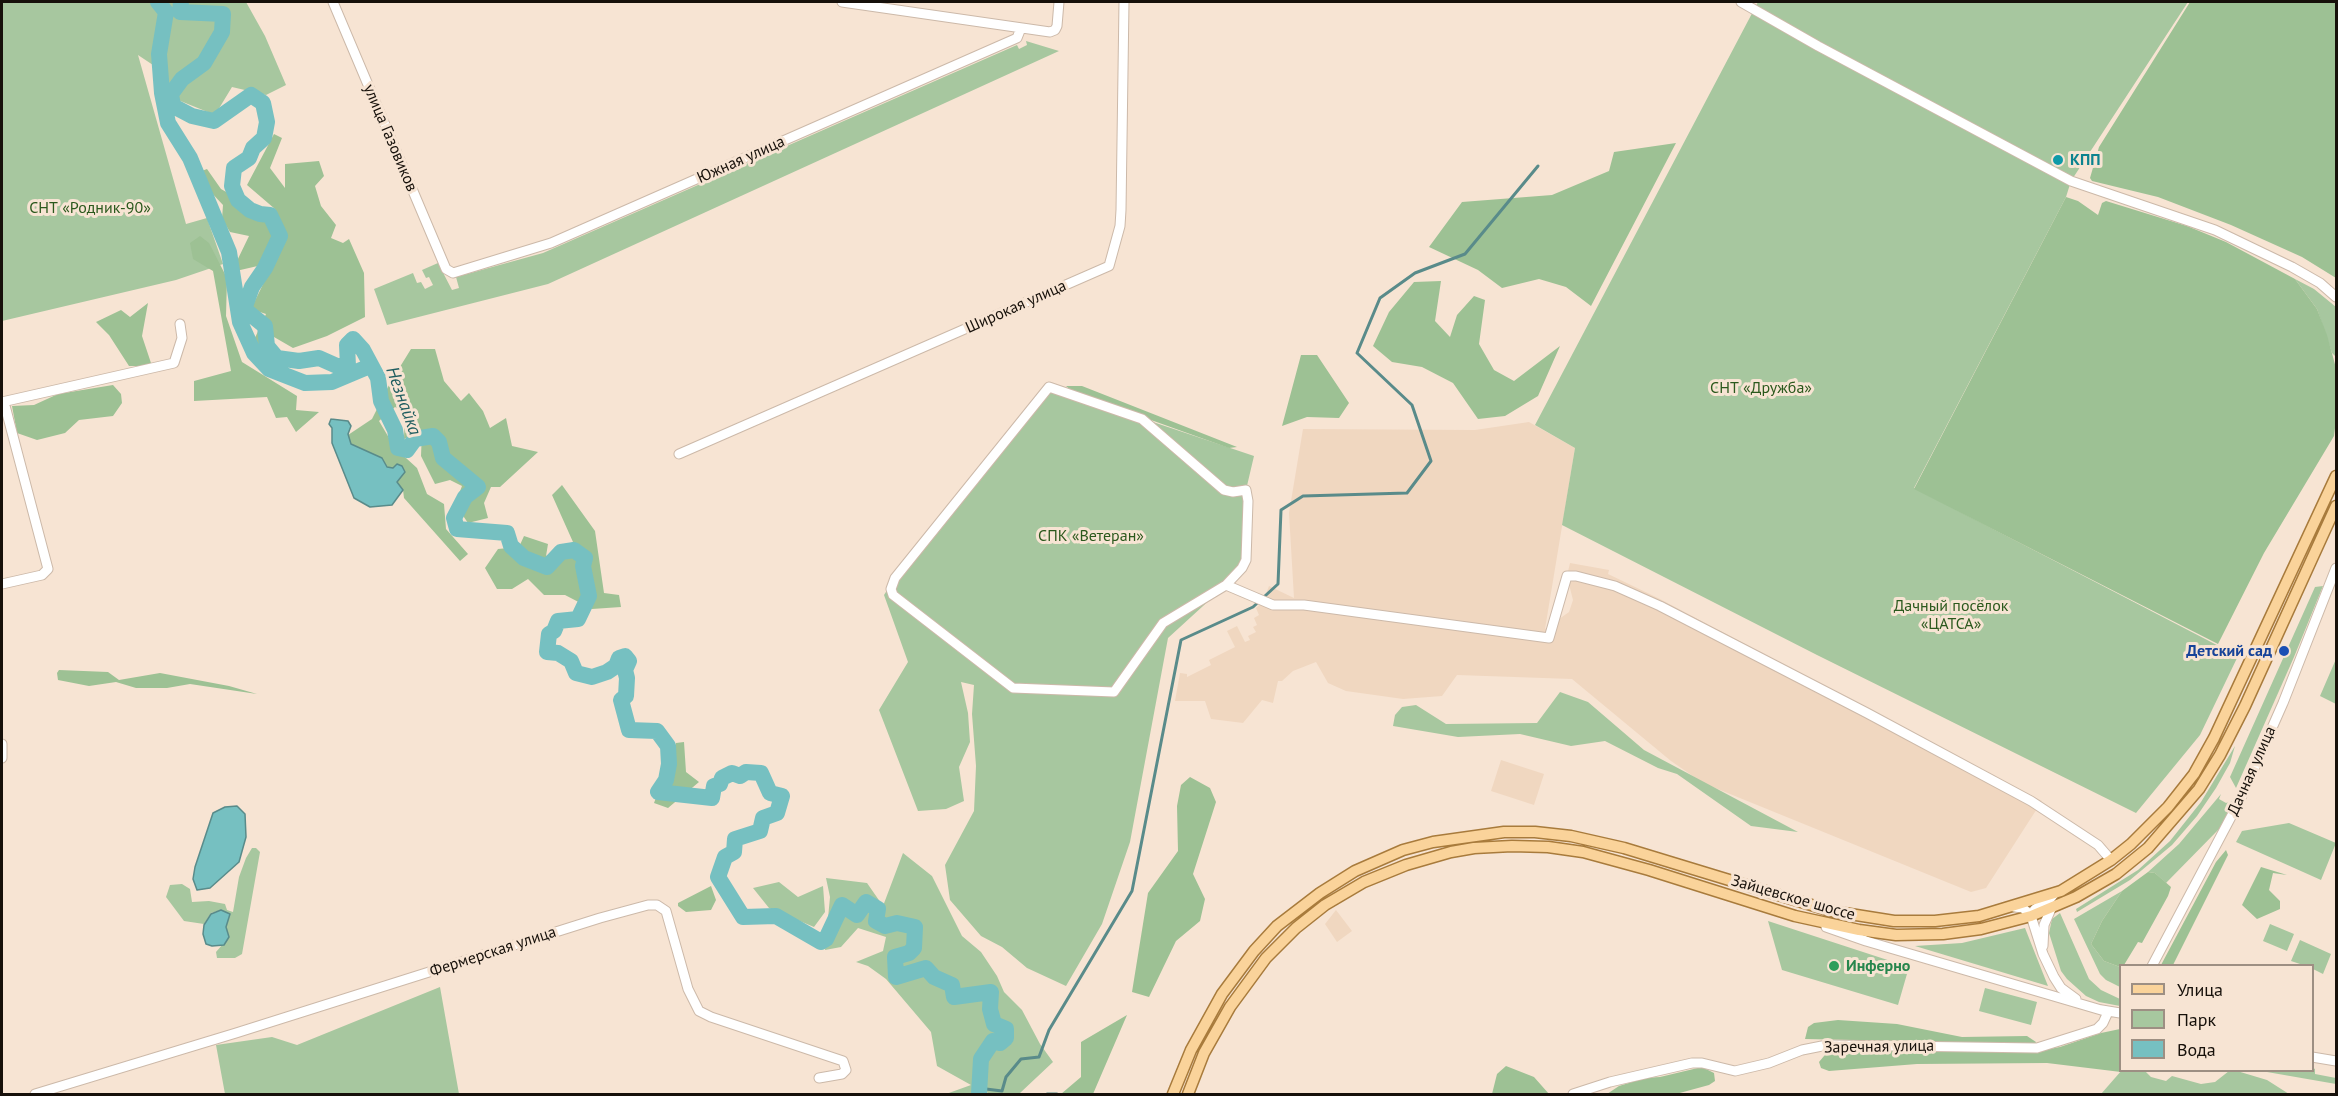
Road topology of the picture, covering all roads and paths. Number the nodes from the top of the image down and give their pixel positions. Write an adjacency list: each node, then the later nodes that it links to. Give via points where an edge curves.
1 (333, 2): 7 (street, улица Газовиков)
2 (842, 2): 6 (street)
3 (1059, 2): 6 (street, via 1055,30)
4 (1124, 2): 11 (street, Широкая улица, via 1121,210 1109,266)
5 (1741, 2): 8 (street, via 2072,182 2215,230 2292,267)
6 (1021, 28): 7 (street, Южная улица, via 1017,38 551,243)
7 (450, 272)
8 (2337, 297)
9 (180, 324): 10 (street, via 182,338 174,363)
10 (3, 402): 15 (street, via 48,569 42,575)
11 (679, 454)
12 (2337, 476): 19 (main road, Зайцевское шоссе, via 2202,761 2163,813)
13 (2337, 506): 22 (main road, Зайцевское шоссе, via 2246,706 2199,789 2161,836 2132,862)
14 (2337, 567): 26 (street, Дачная улица, via 2239,802)
15 (2, 584)
16 (1226, 585): 16 (street, via 1246,560 1246,490 1224,490 1142,419 1049,387 895,578 891,589 893,595 1013,688 1114,692 1163,624); 19 (street, via 1274,606 1304,605 1549,638 1567,576 1615,586 2031,801 2098,845)
17 (2, 744): 18 (street)
18 (2, 758)
19 (2111, 860): 20 (main road, Зайцевское шоссе)
20 (2054, 894): 21 (main road, Зайцевское шоссе); 24 (street)
21 (2014, 906): 24 (street); 33 (main road, Зайцевское шоссе, via 1955,920 1873,919 1831,911 1624,848 1571,836 1504,832 1433,842 1355,871 1277,926 1222,994 1191,1050)
22 (2051, 909): 24 (main road, Зайцевское шоссе); 25 (street, via 2044,925)
23 (1795, 916): 24 (main road, Зайцевское шоссе, via 1880,933 1916,935 1981,929); 27 (street, via 1866,941); 34 (main road, Зайцевское шоссе, via 1649,870 1563,849 1474,848 1414,862 1338,896 1282,941 1230,1007 1204,1053)
24 (2031, 916): 25 (street)
25 (2043, 954): 27 (street, via 2067,993)
26 (2153, 964)
27 (2108, 1012): 28 (street); 35 (street, Заречная улица, via 2097,1029 2037,1048 1827,1046 1735,1071 1692,1063)
28 (2119, 1013)
29 (2314, 1057): 30 (street)
30 (2337, 1061)
31 (819, 1078): 32 (street, Фермерская улица, via 842,1074 846,1070 843,1061 699,1011 688,989 666,911 648,905)
32 (35, 1095)
33 (1173, 1095)
34 (1188, 1095)
35 (1573, 1095)

